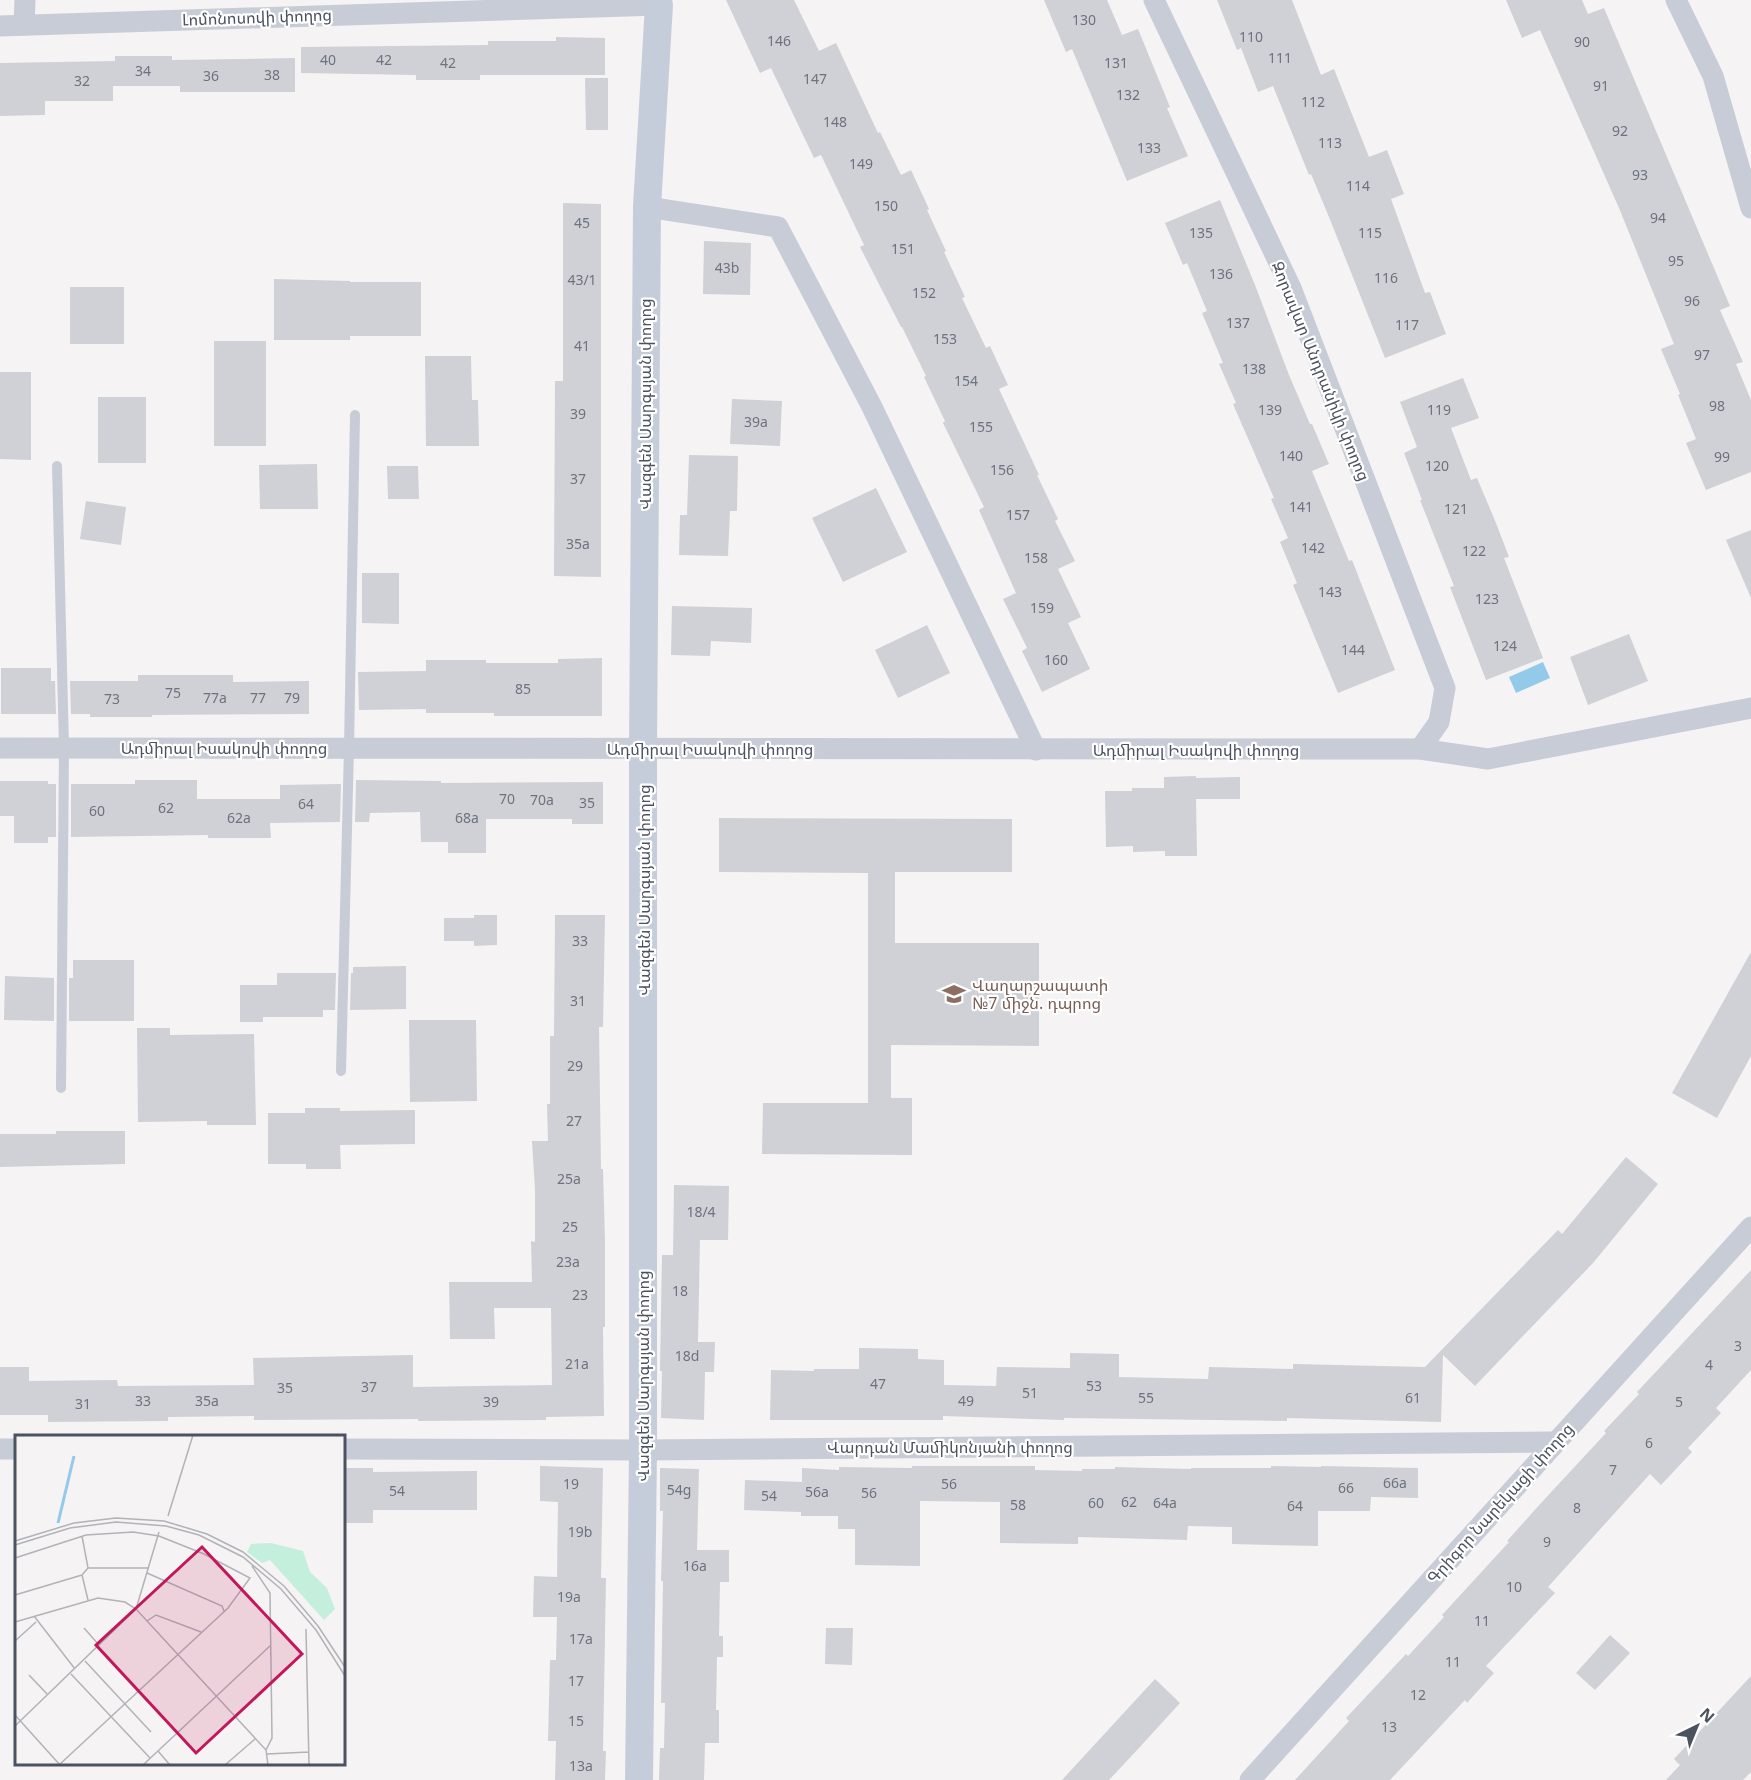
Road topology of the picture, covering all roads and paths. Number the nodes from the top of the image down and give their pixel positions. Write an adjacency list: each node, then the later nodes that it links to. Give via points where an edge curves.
1 (25, 0): 5 (street)
2 (1154, 0): 16 (street, Զորավար Անդրանիկի փողոց, via 1291,288 1445,688 1439,722)
3 (1676, 0): 8 (street, via 1713,76)
4 (661, 2): 5 (street, Լոմոնոսովի փողոց); 7 (street, Վազգեն Սարգսյան փողոց)
5 (24, 25): 6 (street, Լոմոնոսովի փողոց)
6 (0, 26)
7 (647, 207): 15 (street, Վազգեն Սարգսյան փողոց); 17 (street, via 778,227 872,407)
8 (1751, 208)
9 (355, 415): 14 (lane)
10 (57, 466): 13 (lane)
11 (1751, 708): 16 (street, Ադմիրալ Իսակովի փողոց, via 1488,759)
12 (0, 748): 13 (street, Ադմիրալ Իսակովի փողոց)
13 (64, 748): 14 (street, Ադմիրալ Իսակովի փողոց); 19 (lane)
14 (349, 748): 15 (street, Ադմիրալ Իսակովի փողոց); 18 (lane)
15 (643, 749): 17 (street, Ադմիրալ Իսակովի փողոց); 23 (street, Վազգեն Սարգսյան փողոց)
16 (1420, 749): 17 (street, Ադմիրալ Իսակովի փողոց)
17 (1036, 750)
18 (341, 1071)
19 (60, 1088)
20 (1751, 1227): 21 (street, Գրիգոր Նարեկացի փողոց)
21 (1556, 1442): 23 (street, Վարդան Մամիկոնյանի փողոց); 25 (street, Գրիգոր Նարեկացի փողոց)
22 (345, 1449): 23 (street, Վարդան Մամիկոնյանի փողոց)
23 (643, 1450): 24 (street, Վազգեն Սարգսյան փողոց)
24 (639, 1780)
25 (1250, 1780)

